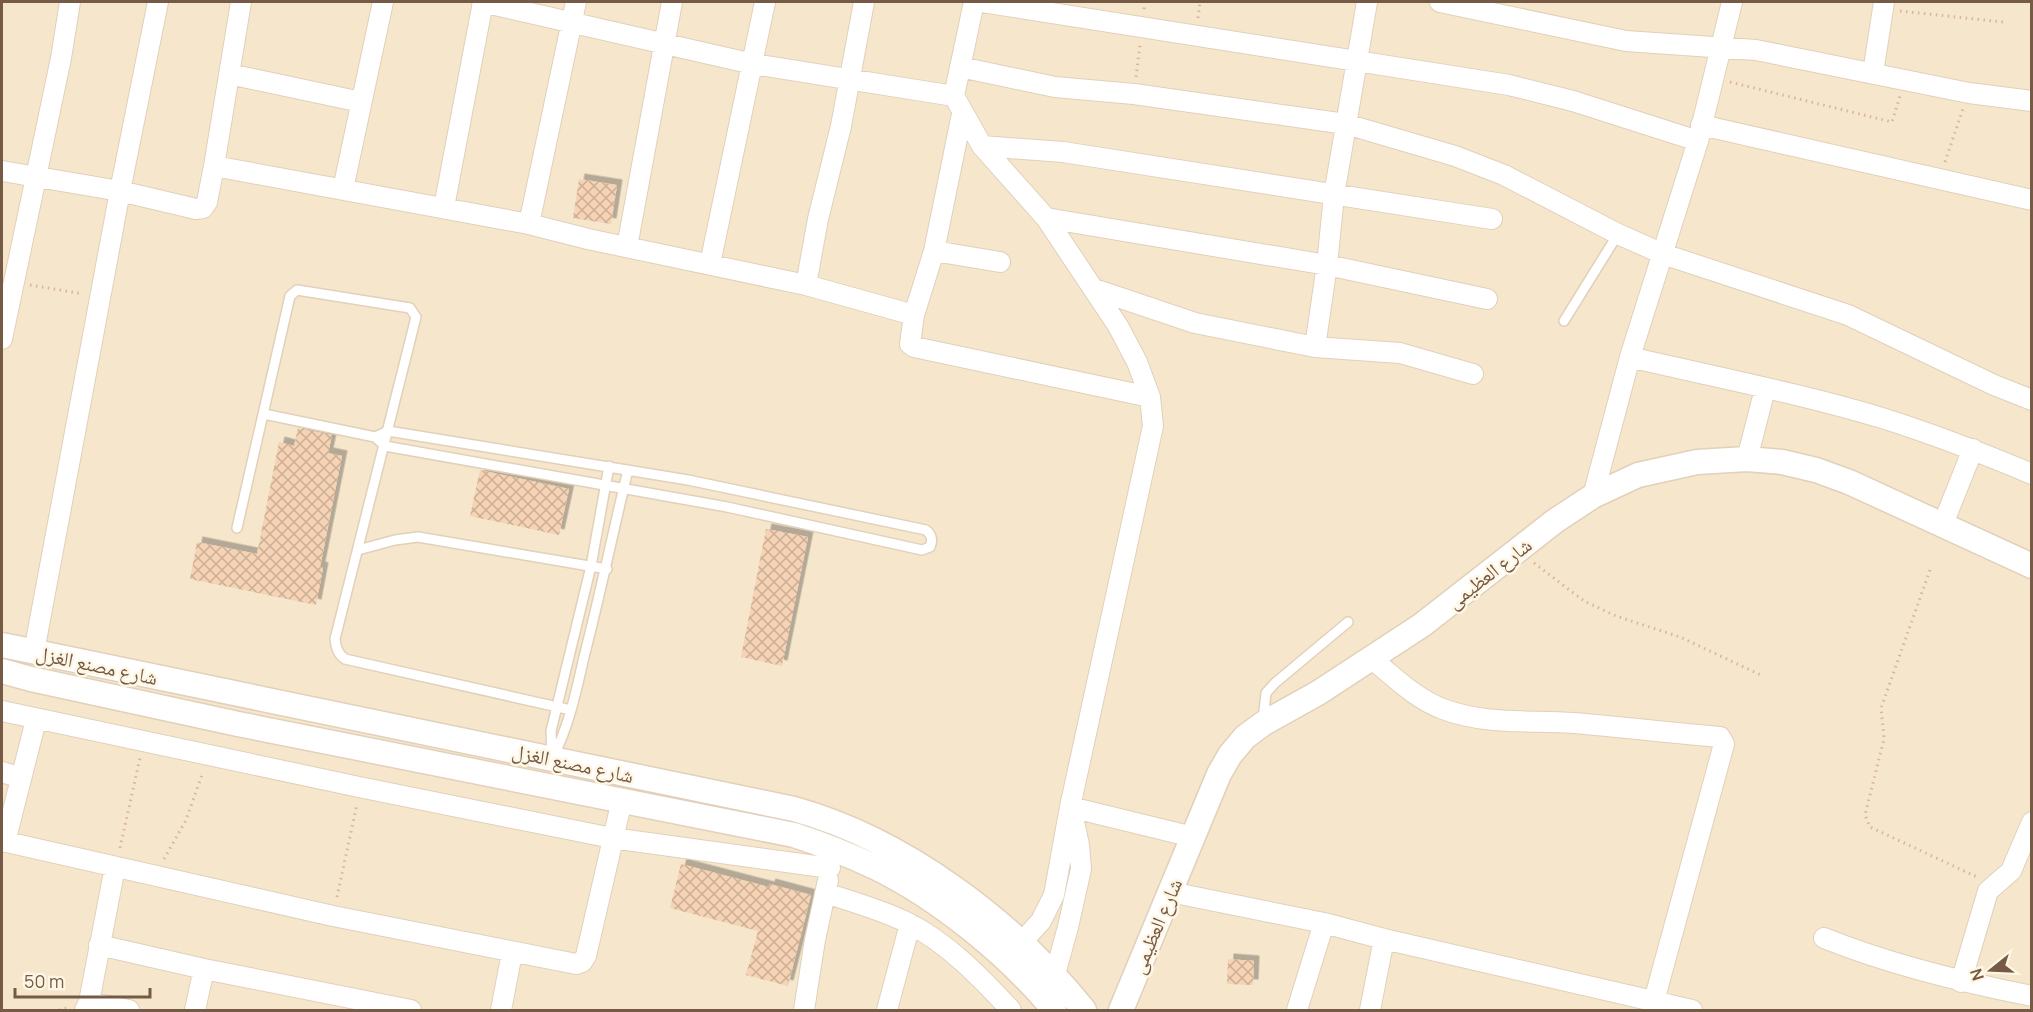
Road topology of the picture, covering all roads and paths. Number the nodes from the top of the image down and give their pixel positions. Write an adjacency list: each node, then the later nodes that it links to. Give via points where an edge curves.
1 (70, 2): 39 (street)
2 (159, 2): 42 (street)
3 (241, 2): 25 (street)
4 (383, 2): 32 (street)
5 (483, 2): 16 (street); 45 (street)
6 (576, 2): 16 (street)
7 (672, 2): 19 (street)
8 (765, 2): 22 (street)
9 (864, 2): 28 (street)
10 (974, 2): 23 (street)
11 (982, 2): 18 (street)
12 (1366, 2): 21 (street)
13 (1440, 2): 20 (street, via 1626,41)
14 (1732, 2): 20 (street)
15 (1884, 5): 17 (path); 24 (street)
16 (572, 22): 19 (street); 48 (street)
17 (2003, 22)
18 (1142, 28): 21 (street); 30 (path)
19 (665, 44): 22 (street); 50 (street)
20 (1722, 47): 24 (street); 26 (street)
21 (1356, 61): 34 (street); 35 (street, via 1509,85)
22 (753, 64): 28 (street); 54 (street)
23 (960, 67): 30 (street, via 1055,87); 33 (street)
24 (1873, 73): 27 (street)
25 (229, 74): 32 (street); 37 (street)
26 (1714, 78): 27 (path, via 1892,122); 35 (street)
27 (1905, 80): 29 (street)
28 (849, 81): 33 (street); 57 (street)
29 (1969, 93): 31 (street); 40 (path)
30 (1134, 94): 34 (street)
31 (2031, 101)
32 (361, 102): 41 (street)
33 (958, 105): 36 (street); 51 (street)
34 (1346, 124): 43 (street); 49 (street, via 1455,156 1504,175)
35 (1700, 133): 40 (street); 52 (street)
36 (982, 146): 43 (street, via 1064,152); 46 (street)
37 (214, 166): 41 (street); 42 (street, via 203,208)
38 (2, 171): 39 (street)
39 (35, 178): 42 (street); 56 (street)
40 (1940, 178): 44 (street)
41 (343, 189): 45 (street)
42 (120, 191): 59 (street)
43 (1334, 195): 47 (street); 55 (street)
44 (2031, 200)
45 (444, 207): 48 (street)
46 (1046, 218): 55 (street); 58 (street)
47 (1492, 219)
48 (529, 224): 50 (street)
49 (1618, 234): 52 (street); 62 (lane)
50 (627, 247): 54 (street)
51 (934, 251): 53 (street); 61 (street)
52 (1663, 254): 65 (street); 69 (street, via 1848,315)
53 (1000, 262)
54 (710, 264): 57 (street)
55 (1327, 265): 60 (street); 64 (street)
56 (14, 282): 59 (path); 63 (street)
57 (806, 285): 61 (street)
58 (1094, 289): 64 (street, via 1195,323); 68 (street, via 1119,326)
59 (101, 298): 92 (street)
60 (1487, 299)
61 (914, 315): 68 (street, via 909,339 914,347)
62 (1564, 321)
63 (2, 339)
64 (1315, 347): 66 (street, via 1400,353)
65 (1630, 357): 67 (street); 81 (street)
66 (1473, 374)
67 (1765, 389): 74 (street, via 1872,416); 75 (street)
68 (1150, 397): 111 (street, via 1153,426)
69 (2031, 400)
70 (264, 414): 71 (lane, via 290,296 297,290 414,311 416,317); 72 (lane); 83 (lane)
71 (388, 431): 72 (lane); 73 (lane); 76 (lane)
72 (375, 437): 73 (lane)
73 (385, 446): 79 (lane); 84 (lane)
74 (1973, 449): 78 (street); 82 (street)
75 (1747, 459): 81 (street, شارع العظيمى, via 1697,462 1638,475); 82 (street, شارع العظيمى, via 1816,470)
76 (609, 466): 77 (lane); 79 (lane)
77 (628, 470): 80 (lane); 80 (lane, via 926,530 932,541 930,547 922,550)
78 (2031, 474)
79 (606, 485): 80 (lane); 86 (lane)
80 (624, 488): 88 (lane)
81 (1593, 496): 85 (street, شارع العظيمى)
82 (1943, 524): 87 (street, شارع العظيمى)
83 (237, 528)
84 (358, 550): 86 (lane, via 418,537); 97 (lane, via 335,639 339,655)
85 (1518, 550): 93 (street, شارع العظيمى); 95 (path, via 1584,601 1680,637)
86 (591, 566): 88 (lane); 97 (lane)
87 (2031, 566)
88 (607, 569): 98 (lane)
89 (1930, 570): 119 (path, via 1881,708 1884,739 1866,822)
90 (1348, 622): 101 (lane, via 1270,688 1266,693)
91 (2, 645): 92 (street, شارع مصنع الغزل)
92 (34, 652): 96 (street, شارع مصنع الغزل)
93 (1372, 659): 101 (street, شارع العظيمى); 134 (street, via 1417,696 1465,716 1584,724 1723,740)
94 (2, 671): 102 (street, شارع مصنع الغزل)
95 (1763, 676)
96 (245, 695): 102 (street); 105 (street, شارع مصنع الغزل)
97 (556, 706): 98 (lane); 105 (lane)
98 (571, 710): 105 (lane)
99 (2, 711): 100 (street)
100 (36, 720): 103 (street); 107 (street)
101 (1264, 723): 113 (street, شارع العظيمى, via 1230,755)
102 (238, 724): 108 (street, شارع مصنع الغزل)
103 (143, 741): 104 (street); 117 (path)
104 (209, 755): 109 (street); 118 (path, via 186,820)
105 (552, 758): 108 (street); 128 (street, شارع مصنع الغزل, via 794,809 865,834 979,907)
106 (2, 772): 107 (street)
107 (21, 778): 115 (street)
108 (547, 785): 110 (street, شارع مصنع الغزل)
109 (359, 787): 114 (street); 122 (path)
110 (622, 800): 114 (street); 116 (street, شارع مصنع الغزل, via 794,835)
111 (1070, 807): 113 (street); 128 (street, via 1054,895 1041,921); 131 (street, via 1081,869)
112 (2031, 822): 119 (street, via 2011,871)
113 (1193, 837): 120 (street, شارع العظيمى)
114 (612, 838): 116 (street); 129 (street, via 582,962)
115 (3, 841): 117 (street)
116 (831, 858): 121 (street); 128 (street, شارع مصنع الغزل, via 877,868)
117 (115, 867): 118 (street); 127 (street)
118 (154, 876): 122 (street)
119 (1994, 884): 132 (street, via 1987,895)
120 (1170, 892): 123 (street); 145 (street, شارع العظيمى)
121 (825, 893): 124 (street); 141 (street)
122 (333, 916): 129 (street)
123 (1324, 923): 126 (street); 146 (street)
124 (910, 924): 142 (street); 143 (street, via 939,942 983,980)
125 (1824, 938): 132 (street)
126 (1384, 939): 134 (street); 147 (street)
127 (99, 945): 130 (street); 135 (street)
128 (1014, 951): 131 (street, شارع مصنع الغزل); 136 (street, شارع مصنع الغزل)
129 (512, 952): 140 (street)
130 (204, 969): 138 (street); 139 (street)
131 (1055, 976): 136 (street); 144 (street, شارع مصنع الغزل)
132 (1961, 982): 133 (street)
133 (2031, 996)
134 (1654, 1001): 148 (street)
135 (87, 1006): 137 (street)
136 (1050, 1006)
137 (129, 1011)
138 (195, 1011)
139 (411, 1011)
140 (501, 1011)
141 (804, 1011)
142 (887, 1011)
143 (1011, 1011)
144 (1084, 1011)
145 (1121, 1011)
146 (1297, 1011)
147 (1370, 1011)
148 (1692, 1011)

